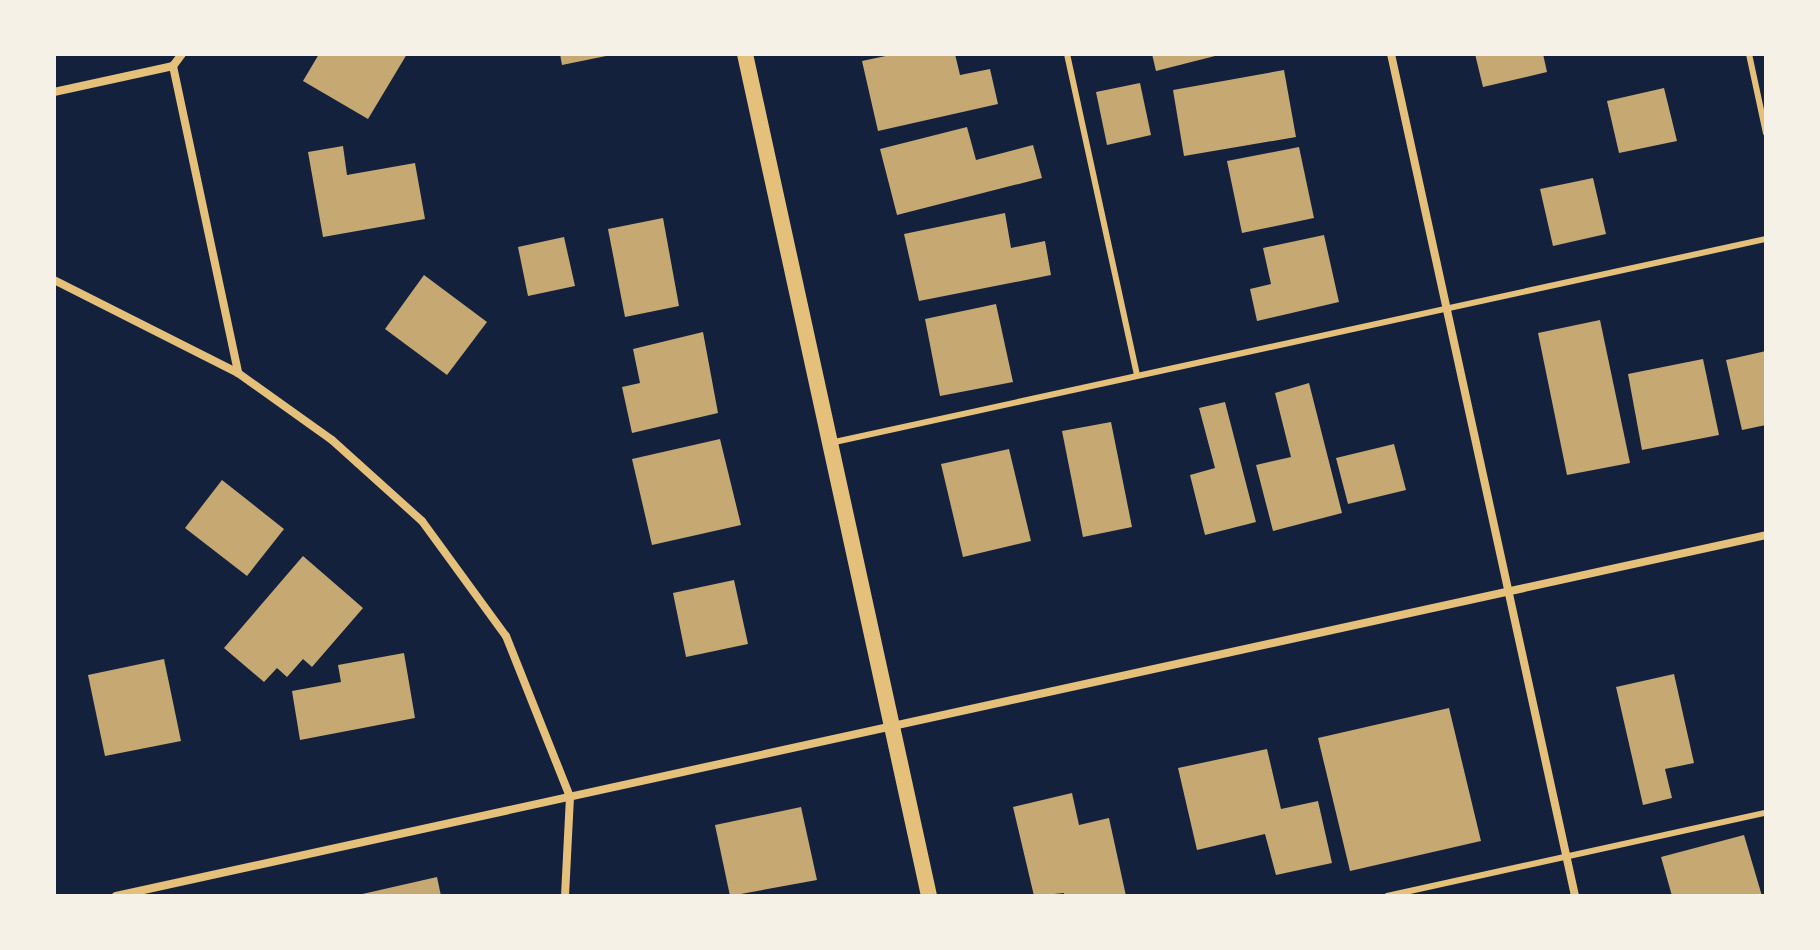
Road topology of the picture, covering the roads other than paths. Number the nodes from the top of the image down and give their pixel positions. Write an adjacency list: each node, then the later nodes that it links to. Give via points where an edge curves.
1 (182, 54): 6 (street)
2 (745, 54): 14 (main road)
3 (1067, 54): 13 (lane)
4 (1391, 54): 11 (street)
5 (1749, 54): 8 (lane)
6 (173, 66): 7 (street); 12 (street)
7 (54, 92)
8 (1766, 133)
9 (1766, 239): 11 (lane)
10 (54, 280): 12 (street)
11 (1446, 307): 13 (lane); 16 (street)
12 (238, 373): 18 (street, via 332,440 422,521 506,636)
13 (1137, 375): 14 (lane)
14 (830, 443): 17 (main road)
15 (1766, 535): 16 (street)
16 (1508, 592): 17 (street); 20 (street)
17 (892, 727): 18 (street); 23 (main road)
18 (570, 797): 21 (street); 22 (street)
19 (1766, 813): 20 (lane)
20 (1566, 858): 24 (lane); 25 (street)
21 (116, 896)
22 (565, 896)
23 (929, 896)
24 (1387, 896)
25 (1575, 896)

